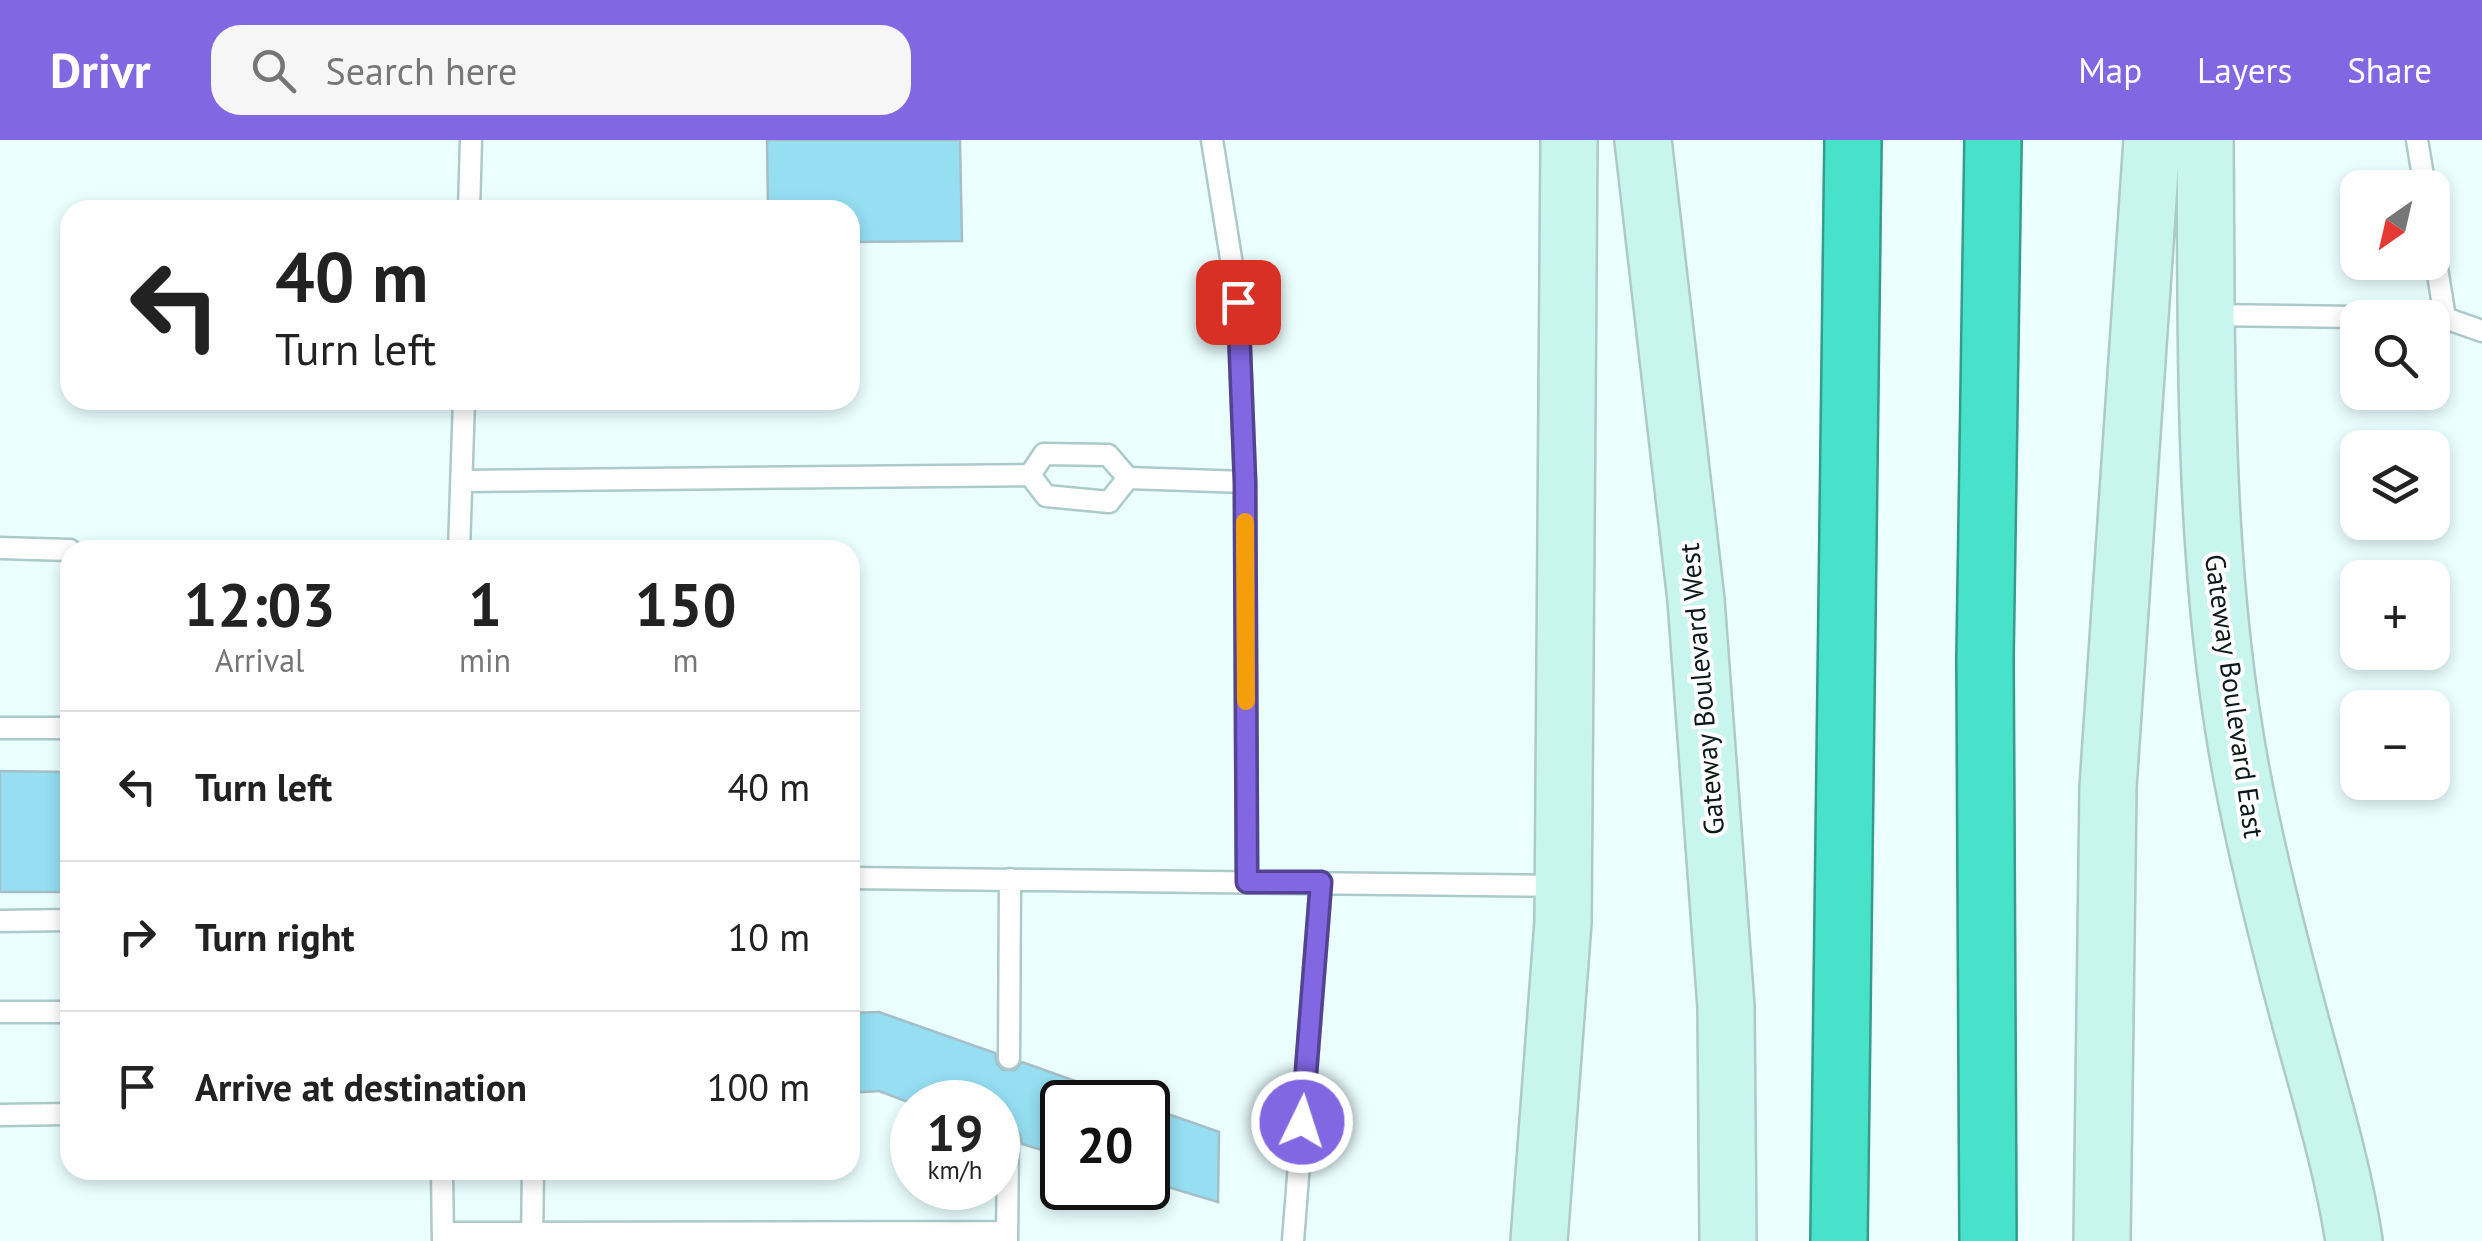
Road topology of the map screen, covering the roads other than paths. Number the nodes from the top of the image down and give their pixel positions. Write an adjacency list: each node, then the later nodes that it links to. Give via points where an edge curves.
1 (471, 140): 11 (lane)
2 (1212, 140): 20 (lane, via 1238,302)
3 (1569, 140): 30 (main road)
4 (1643, 140): 51 (main road, Gateway Boulevard West, via 1697,620 1726,1007)
5 (1852, 140): 52 (highway)
6 (1993, 140): 53 (highway)
7 (2152, 140): 54 (main road, via 2108,786)
8 (2205, 140): 12 (main road, Gateway Boulevard East)
9 (2417, 140): 10 (lane)
10 (2421, 170)
11 (469, 200)
12 (2207, 314): 13 (lane); 55 (main road, Gateway Boulevard East, via 2209,497 2241,773)
13 (2340, 316)
14 (2450, 322): 15 (lane)
15 (2482, 330)
16 (464, 410): 19 (lane)
17 (1030, 476): 18 (lane, via 1046,496 1109,502); 18 (lane, via 1044,454 1108,454); 19 (lane)
18 (1128, 478): 20 (lane)
19 (462, 481): 21 (lane)
20 (1245, 482): 28 (lane)
21 (459, 540)
22 (0, 548): 23 (lane)
23 (60, 550)
24 (0, 728): 25 (lane)
25 (60, 728)
26 (860, 878): 27 (lane)
27 (1010, 880): 28 (lane); 36 (lane)
28 (1247, 882): 29 (lane)
29 (1321, 882): 30 (lane); 48 (lane)
30 (1564, 886): 33 (main road)
31 (60, 920): 32 (lane)
32 (0, 921)
33 (1558, 1009): 49 (main road); 50 (main road)
34 (0, 1012): 35 (lane)
35 (60, 1012)
36 (1009, 1058)
37 (0, 1114): 38 (lane)
38 (60, 1114)
39 (442, 1180): 44 (lane)
40 (533, 1180): 45 (lane)
41 (1007, 1210): 43 (lane)
42 (730, 1236): 46 (lane); 47 (lane)
43 (1007, 1236): 47 (lane)
44 (443, 1237): 45 (lane)
45 (532, 1237): 46 (lane)
46 (681, 1237)
47 (780, 1237)
48 (1292, 1241)
49 (1511, 1241)
50 (1538, 1241)
51 (1728, 1241)
52 (1839, 1241)
53 (1988, 1241)
54 (2102, 1241)
55 (2354, 1241)

